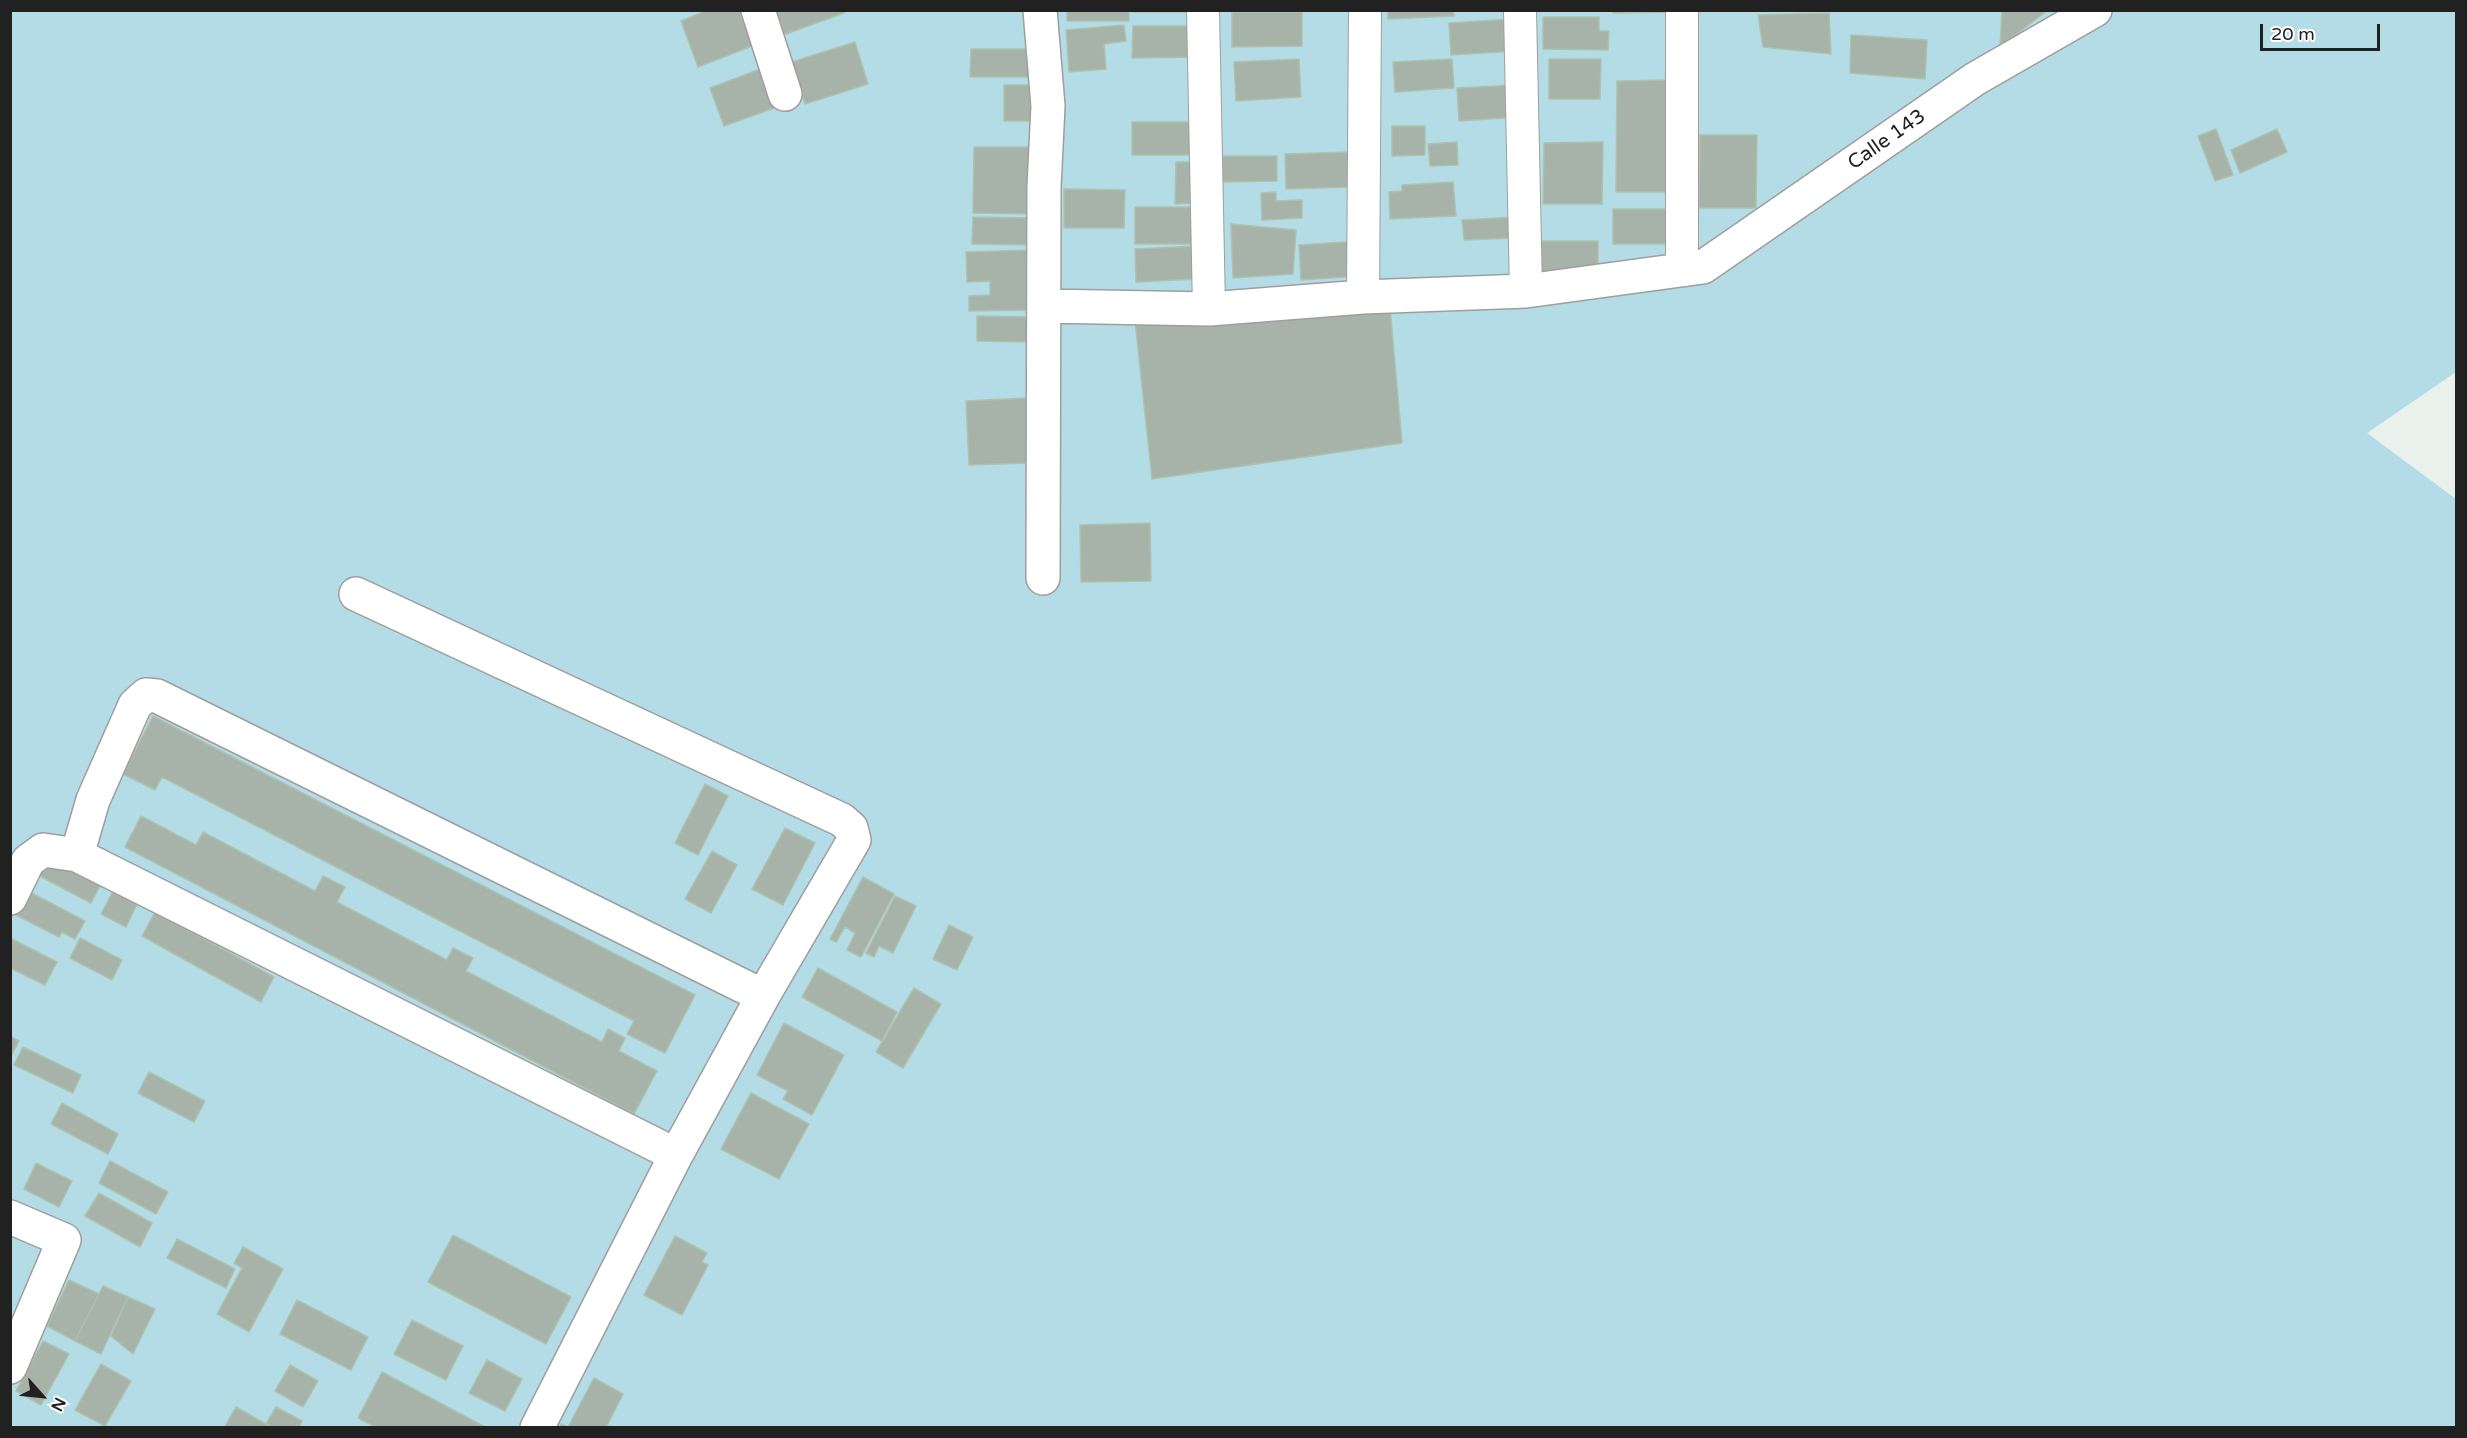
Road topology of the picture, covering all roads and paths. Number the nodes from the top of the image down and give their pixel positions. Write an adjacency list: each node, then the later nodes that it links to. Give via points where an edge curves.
1 (758, 10): 8 (street)
2 (1040, 10): 12 (street, via 1048,106)
3 (1203, 10): 13 (street)
4 (1365, 10): 11 (street)
5 (1520, 10): 10 (street)
6 (1682, 10): 9 (street)
7 (2095, 10): 9 (street, Calle 143, via 1975,79 1703,267)
8 (785, 94)
9 (1682, 270): 10 (street, Calle 143)
10 (1526, 291): 11 (street, Calle 143)
11 (1363, 297): 13 (street, Calle 143)
12 (1045, 306): 13 (street, Calle 143); 14 (street)
13 (1209, 309)
14 (1043, 578)
15 (356, 594): 18 (street, via 831,815 851,828 854,840)
16 (77, 855): 17 (street, via 44,850 28,861); 18 (street, via 93,800 135,705 146,695 157,696); 19 (street)
17 (10, 898)
18 (763, 996): 19 (street)
19 (676, 1155): 22 (street)
20 (10, 1217): 21 (street, via 64,1240)
21 (10, 1367)
22 (537, 1428)

